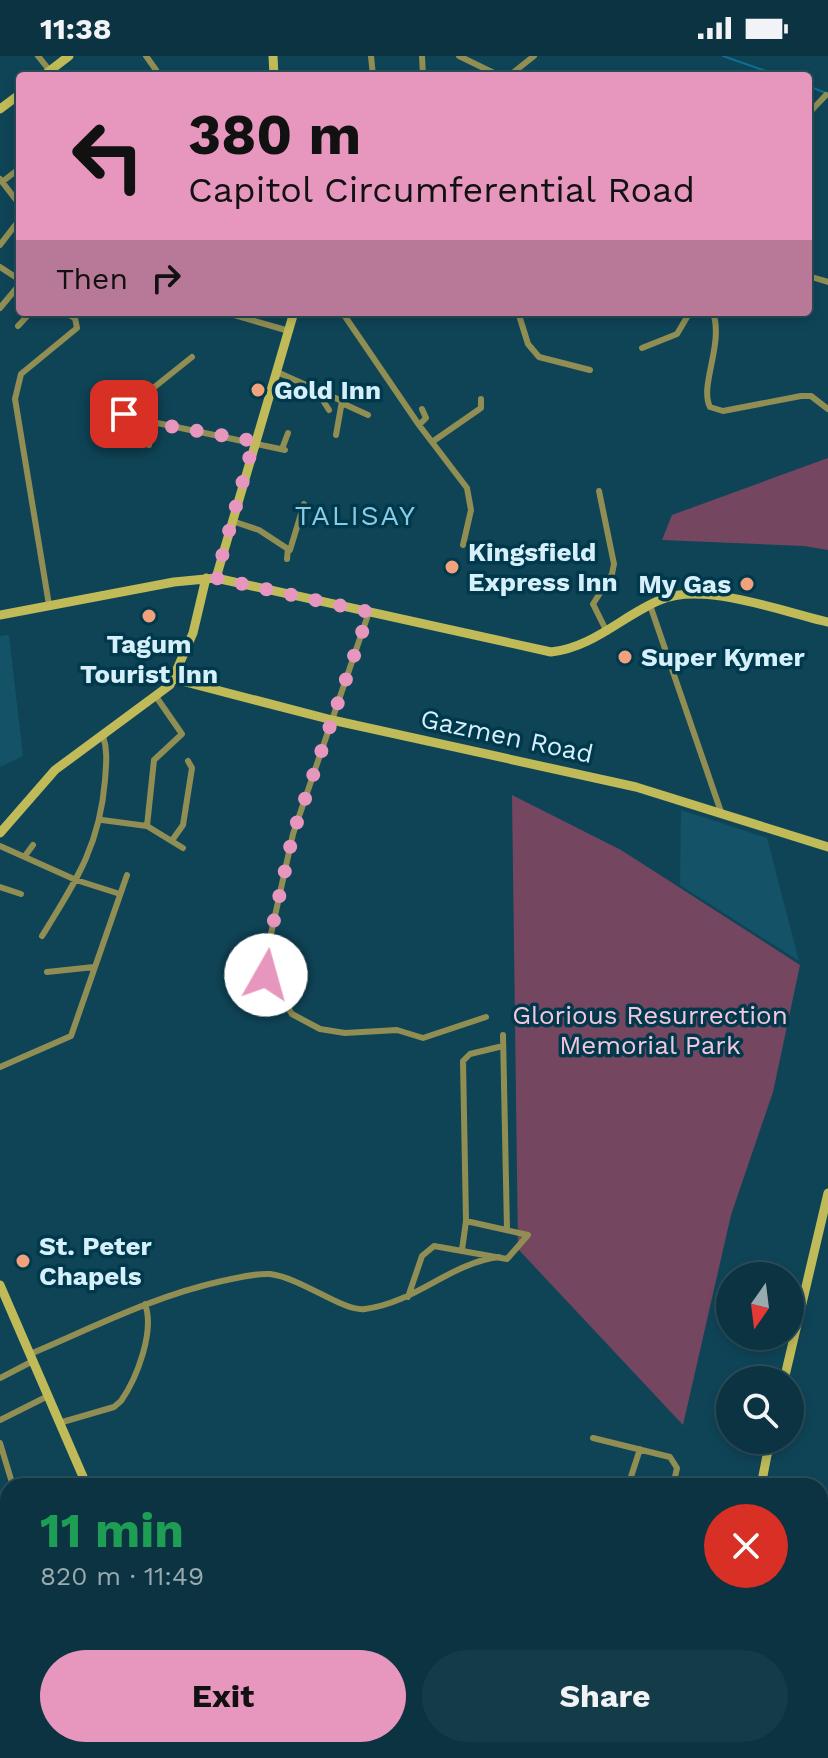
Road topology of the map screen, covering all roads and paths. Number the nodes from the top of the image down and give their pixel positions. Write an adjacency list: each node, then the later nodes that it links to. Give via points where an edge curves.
1 (69, 56): 6 (street)
2 (146, 56): 5 (street)
3 (459, 56): 7 (street)
4 (534, 56): 8 (street)
5 (156, 70)
6 (49, 72)
7 (492, 72)
8 (514, 72)
9 (826, 95): 10 (street)
10 (812, 110)
11 (1, 180): 12 (street)
12 (16, 200)
13 (16, 224): 14 (street)
14 (0, 245)
15 (16, 287): 16 (street)
16 (0, 308)
17 (27, 316): 25 (street)
18 (71, 316): 52 (street, via 77,328 21,374 15,399)
19 (238, 316): 26 (street)
20 (293, 316): 26 (street)
21 (345, 316): 39 (street)
22 (520, 316): 29 (street, via 539,357)
23 (688, 316): 27 (street, via 677,334)
24 (714, 316): 35 (street, via 718,337 708,389 710,407 723,411 805,396)
25 (18, 326)
26 (289, 331): 30 (street)
27 (642, 348)
28 (192, 357): 38 (street, via 124,414)
29 (590, 370)
30 (277, 372): 31 (street); 42 (street)
31 (325, 392): 33 (street); 36 (street)
32 (481, 399): 43 (street, via 481,408)
33 (344, 404): 37 (street); 41 (street)
34 (422, 409): 39 (street, via 426,418)
35 (828, 409)
36 (329, 410)
37 (368, 415)
38 (143, 420): 42 (street); 44 (street)
39 (419, 425): 43 (street)
40 (288, 433): 42 (street, via 284,449)
41 (336, 435)
42 (254, 441): 47 (street)
43 (432, 442): 48 (street, via 470,495)
44 (149, 445)
45 (599, 491): 57 (street, via 614,564 593,604)
46 (304, 504): 49 (street)
47 (232, 521): 49 (street, via 259,530); 51 (street)
48 (463, 545)
49 (290, 550): 50 (street)
50 (287, 559)
51 (211, 578): 52 (street); 54 (street); 58 (street)
52 (49, 605): 55 (street)
53 (650, 605): 56 (street, via 671,596 707,595); 57 (street); 63 (street)
54 (369, 612): 57 (street, via 551,652 583,645); 60 (street)
55 (0, 615)
56 (828, 622)
57 (607, 632)
58 (174, 679): 59 (street); 60 (street, Gazmen Road)
59 (157, 698): 61 (street); 65 (street, via 182,734 154,760)
60 (332, 720): 63 (street, Gazmen Road, via 620,783); 81 (street, via 293,834 266,975 300,1021 334,1032 397,1030 423,1038)
61 (103, 736): 64 (street, via 107,751); 66 (street, via 55,770)
62 (188, 761): 67 (street, via 192,768 183,825)
63 (721, 812): 70 (street, Gazmen Road)
64 (102, 820): 65 (street); 74 (street)
65 (147, 826): 67 (street)
66 (0, 833)
67 (173, 839): 71 (street)
68 (33, 845): 72 (street)
69 (0, 846): 72 (street)
70 (828, 847)
71 (183, 848)
72 (25, 856): 74 (street)
73 (127, 875): 77 (street)
74 (76, 880): 77 (street); 78 (street)
75 (0, 887): 76 (street)
76 (21, 894)
77 (120, 894): 79 (street)
78 (42, 936)
79 (94, 967): 80 (street); 84 (street, via 71,1036)
80 (47, 972)
81 (486, 1017)
82 (503, 1035): 83 (street)
83 (503, 1046): 86 (street, via 470,1054 463,1061); 87 (street)
84 (0, 1067)
85 (828, 1193): 95 (street)
86 (466, 1221): 87 (street); 88 (street)
87 (507, 1230): 89 (street, via 528,1235 507,1259)
88 (462, 1250): 89 (street); 91 (street, via 428,1250)
89 (499, 1257): 91 (street, via 477,1260)
90 (0, 1285): 93 (street)
91 (408, 1297): 92 (street, via 361,1310 296,1280 253,1274)
92 (145, 1304): 94 (street); 99 (street, via 149,1323 144,1345 121,1401)
93 (5, 1309): 94 (street)
94 (31, 1357): 96 (street); 97 (street)
95 (787, 1366)
96 (0, 1378)
97 (48, 1396): 98 (street); 99 (street)
98 (0, 1420)
99 (59, 1423): 105 (street)
100 (593, 1438): 102 (street)
101 (0, 1443): 104 (street)
102 (640, 1449): 106 (street); 107 (street, via 670,1457 675,1462)
103 (767, 1454): 108 (street)
104 (11, 1478)
105 (83, 1478)
106 (631, 1478)
107 (674, 1478)
108 (763, 1478)

